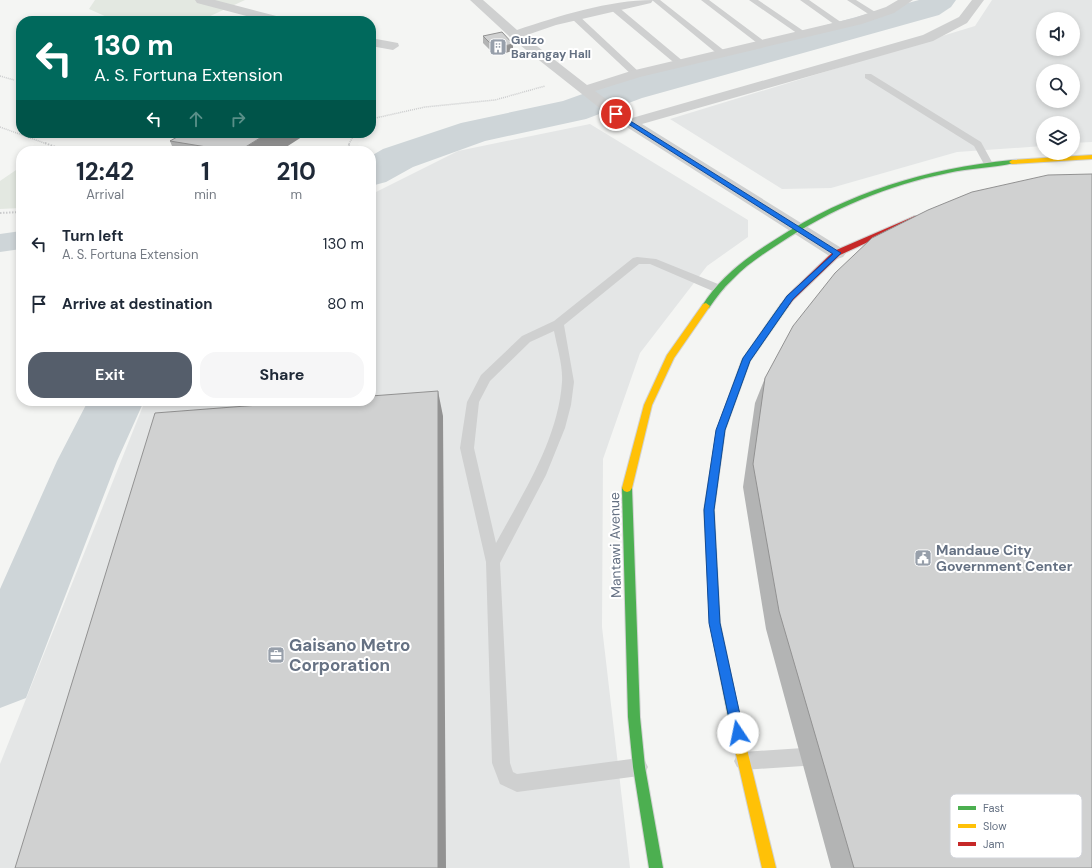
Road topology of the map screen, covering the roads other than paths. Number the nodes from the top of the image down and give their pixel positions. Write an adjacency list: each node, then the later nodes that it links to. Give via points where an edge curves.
1 (201, 0): 13 (street)
2 (476, 0): 17 (street)
3 (647, 0): 11 (street)
4 (656, 0): 21 (lane)
5 (705, 0): 19 (lane)
6 (753, 0): 16 (lane)
7 (804, 0): 15 (lane)
8 (851, 0): 12 (lane)
9 (978, 0): 26 (street, via 964,20 928,38)
10 (905, 1): 12 (street)
11 (614, 8): 14 (street); 22 (lane)
12 (876, 15): 15 (street)
13 (261, 16)
14 (574, 16): 17 (street); 23 (lane)
15 (841, 25): 16 (street)
16 (804, 34): 19 (street)
17 (515, 35): 25 (street, via 571,77)
18 (376, 43): 20 (street)
19 (764, 44): 21 (street)
20 (393, 46)
21 (723, 54): 22 (street)
22 (681, 64): 23 (street)
23 (636, 74): 25 (street)
24 (868, 76): 28 (lane, via 978,144)
25 (587, 93): 26 (street)
26 (631, 123): 30 (street)
27 (1092, 158): 28 (street, Mantawi Avenue)
28 (988, 164): 30 (street, Mantawi Avenue, via 920,176 864,195)
29 (926, 215): 31 (street)
30 (796, 227): 31 (street); 32 (street, Mantawi Avenue, via 754,257)
31 (838, 253): 36 (street, via 790,298 746,360 721,430 709,510 714,623)
32 (719, 289): 33 (lane, via 652,261 637,260); 37 (street, Mantawi Avenue, via 679,342 648,405 626,492 634,717)
33 (558, 324): 34 (lane, via 568,381 559,426 543,467); 34 (lane, via 526,339 502,361 486,378 473,402 467,448)
34 (493, 562): 37 (lane, via 501,762 506,778 517,783 533,782)
35 (832, 755): 36 (lane)
36 (744, 761): 39 (street)
37 (639, 767): 38 (street, Mantawi Avenue)
38 (656, 868)
39 (769, 868)

